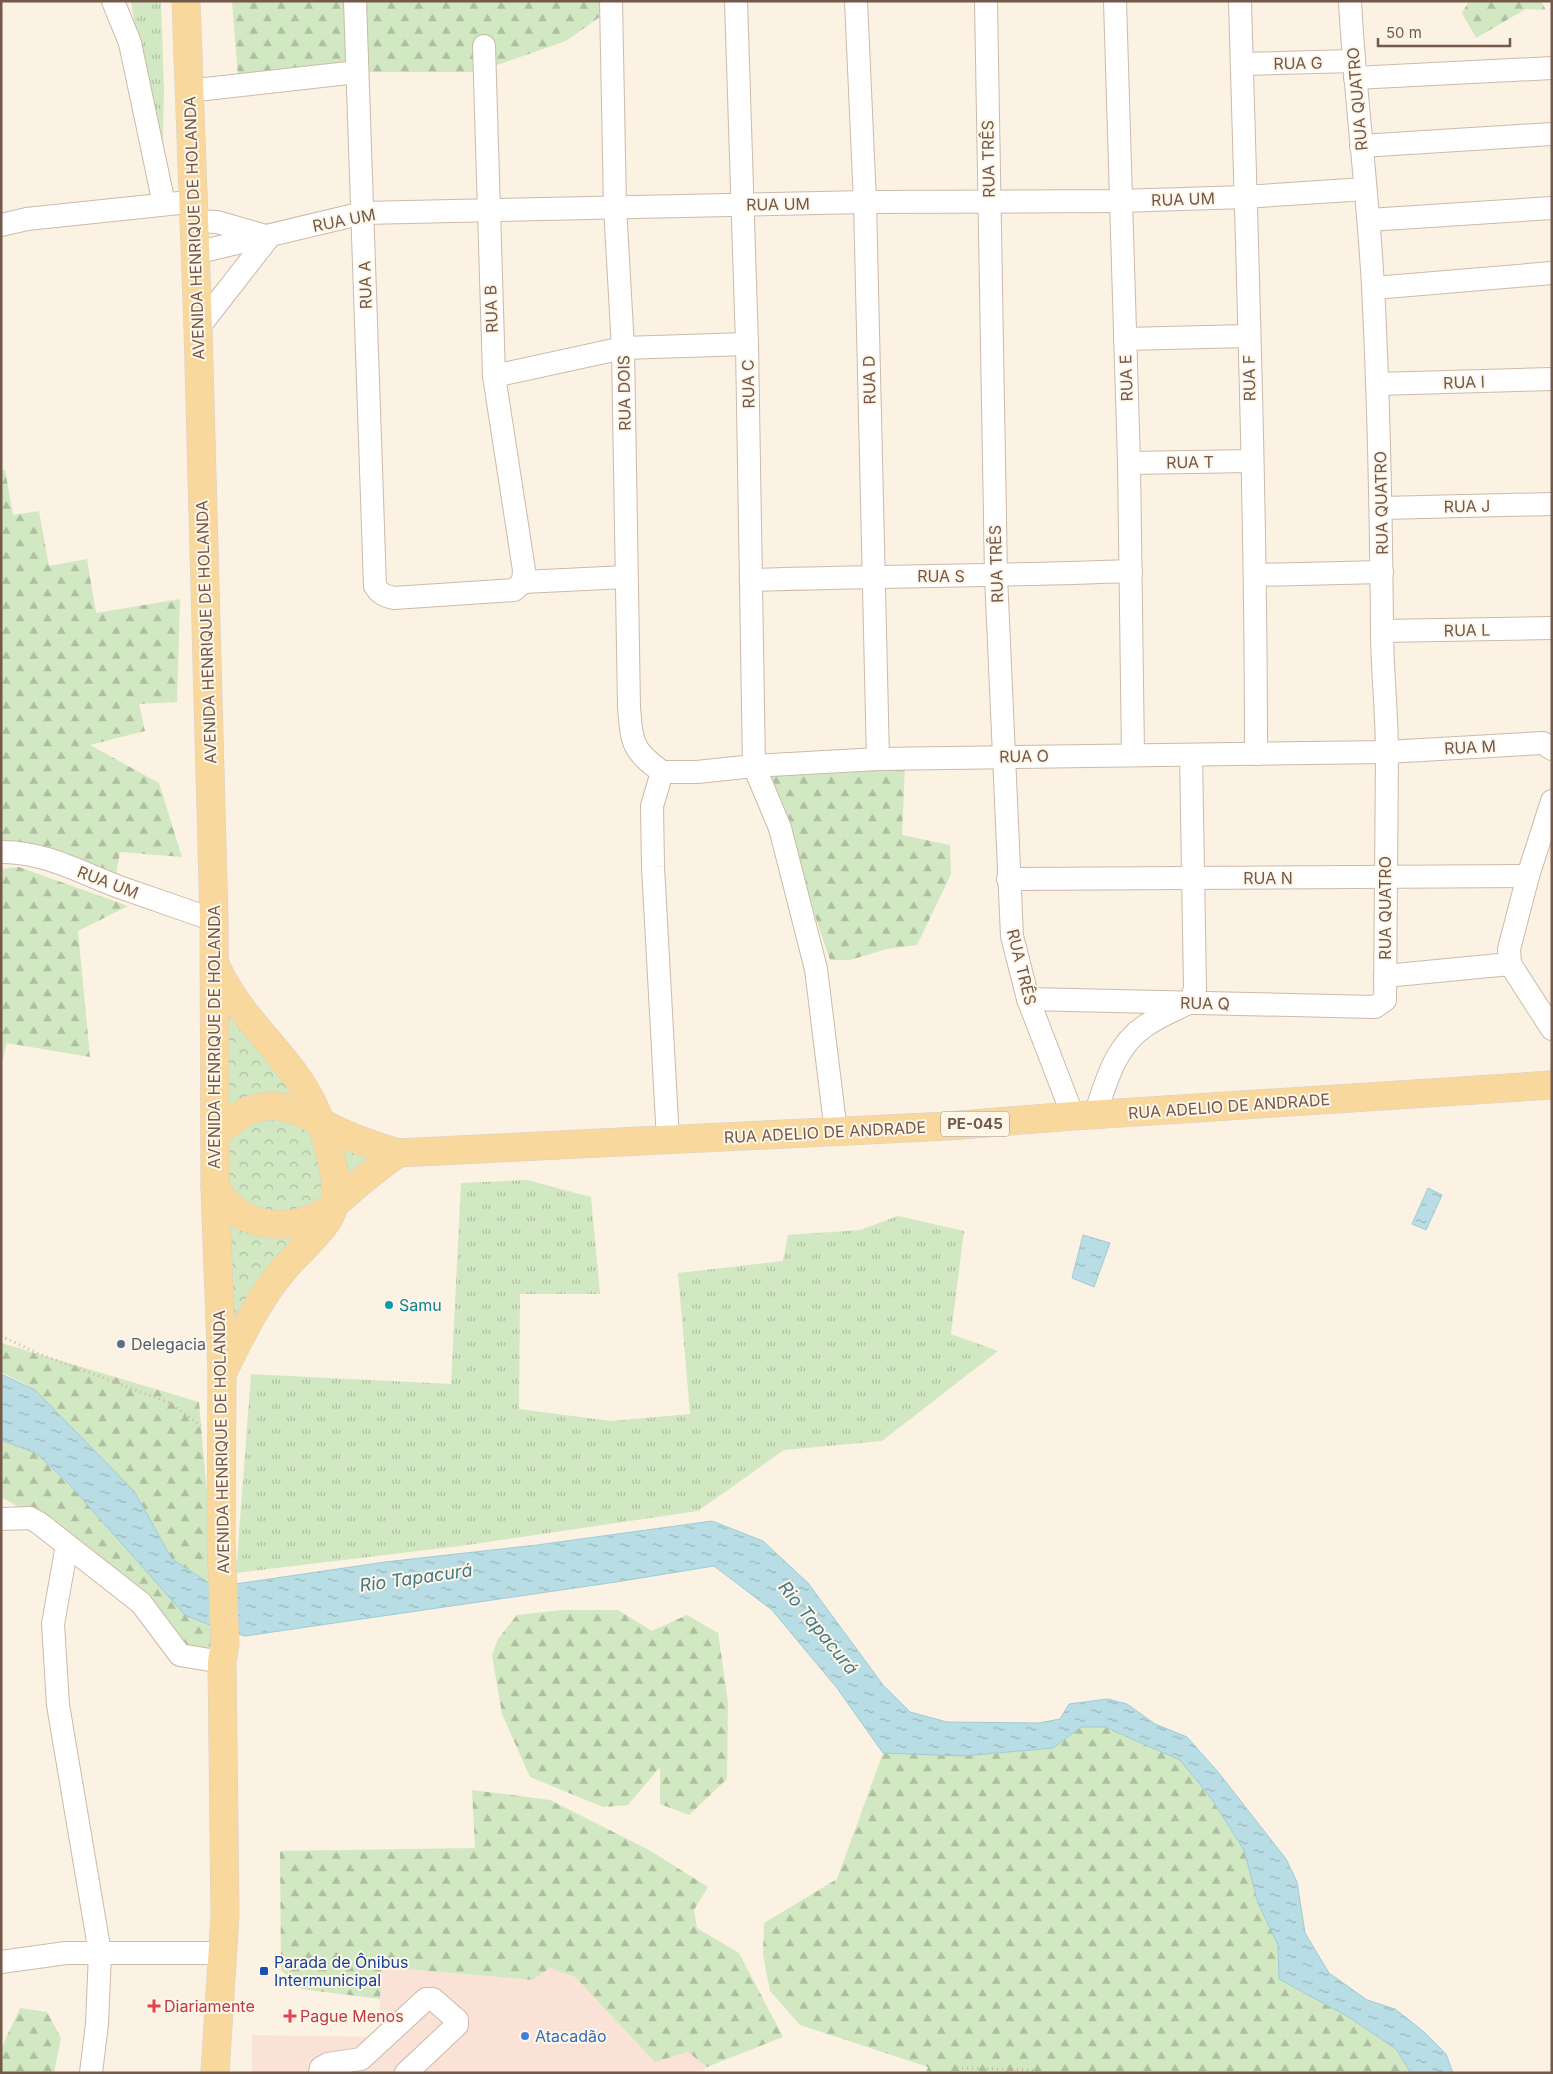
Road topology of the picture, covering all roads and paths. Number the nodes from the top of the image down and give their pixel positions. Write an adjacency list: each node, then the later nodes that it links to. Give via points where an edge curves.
1 (112, 1): 12 (street)
2 (129, 1): 12 (street)
3 (186, 1): 18 (main road, AVENIDA HENRIQUE DE HOLANDA)
4 (355, 1): 17 (street, RUA A)
5 (611, 1): 28 (street, RUA DOIS)
6 (736, 1): 27 (street, RUA C)
7 (856, 1): 25 (street, RUA D)
8 (986, 1): 23 (street, RUA TRÊS)
9 (1115, 1): 24 (street, RUA E)
10 (1240, 1): 14 (street, RUA F)
11 (1350, 1): 16 (street, RUA QUATRO)
12 (130, 43): 26 (street)
13 (484, 46): 30 (street, RUA B)
14 (1242, 64): 16 (street, RUA G); 22 (street, RUA F)
15 (1552, 68): 16 (street, RUA G)
16 (1354, 70): 20 (street, RUA QUATRO)
17 (357, 72): 18 (street); 32 (street, RUA A)
18 (188, 91): 31 (main road, AVENIDA HENRIQUE DE HOLANDA)
19 (1552, 134): 20 (street)
20 (1361, 146): 21 (street, RUA QUATRO)
21 (1365, 189): 22 (street, RUA UM); 33 (street, RUA QUATRO)
22 (1245, 197): 24 (street, RUA UM); 40 (street, RUA F)
23 (989, 200): 24 (street, RUA UM); 25 (street, RUA UM); 57 (street, RUA TRÊS)
24 (1120, 200): 41 (street, RUA E)
25 (865, 202): 27 (street, RUA UM); 56 (street, RUA D)
26 (164, 204): 31 (street); 34 (street)
27 (741, 205): 28 (street, RUA UM); 42 (street, RUA C)
28 (615, 207): 30 (street, RUA UM); 43 (street, RUA DOIS)
29 (1552, 208): 33 (street)
30 (487, 211): 32 (street, RUA UM); 44 (street, RUA B)
31 (193, 212): 35 (street); 36 (main road, AVENIDA HENRIQUE DE HOLANDA)
32 (363, 213): 35 (street, RUA UM); 54 (street, RUA A, via 375,586 379,592 394,598 514,590)
33 (1369, 220): 38 (street, RUA QUATRO)
34 (1, 224)
35 (269, 237): 36 (street, RUA UM); 39 (street)
36 (195, 253): 39 (main road, AVENIDA HENRIQUE DE HOLANDA)
37 (1552, 273): 38 (street)
38 (1374, 288): 46 (street, RUA QUATRO)
39 (198, 328): 76 (main road, AVENIDA HENRIQUE DE HOLANDA)
40 (1248, 336): 41 (street); 47 (street, RUA F)
41 (1125, 339): 48 (street, RUA E)
42 (747, 344): 43 (street); 58 (street, RUA C)
43 (623, 348): 44 (street); 55 (street, RUA DOIS)
44 (494, 376): 54 (street, RUA B)
45 (1552, 379): 46 (street, RUA I)
46 (1377, 384): 50 (street, RUA QUATRO)
47 (1251, 461): 48 (street, RUA T); 53 (street, RUA F)
48 (1129, 463): 51 (street, RUA E)
49 (1552, 504): 50 (street, RUA J)
50 (1382, 508): 52 (street, RUA QUATRO)
51 (1130, 571): 57 (street, RUA S); 64 (street, RUA E)
52 (1382, 572): 53 (street); 60 (street, RUA QUATRO)
53 (1256, 575): 63 (street, RUA F)
54 (523, 576): 55 (street)
55 (626, 576): 69 (street, RUA DOIS, via 631,733 643,757)
56 (874, 576): 57 (street, RUA S); 58 (street, RUA S); 67 (street, RUA D)
57 (996, 576): 66 (street, RUA TRÊS)
58 (752, 580): 68 (street, RUA C)
59 (1552, 628): 60 (street, RUA L)
60 (1382, 632): 62 (street, RUA QUATRO)
61 (1552, 748): 62 (street, RUA M, via 1542,743)
62 (1387, 752): 63 (street, RUA O); 73 (street, RUA QUATRO)
63 (1256, 754): 65 (street, RUA O)
64 (1133, 755): 65 (street, RUA O); 66 (street, RUA O)
65 (1191, 755): 74 (street)
66 (1005, 756): 67 (street, RUA O); 75 (street, RUA TRÊS)
67 (878, 759): 68 (street, RUA O)
68 (754, 766): 69 (street, RUA O); 87 (street, via 780,828 816,969)
69 (662, 772): 89 (street, via 652,806)
70 (1552, 801): 72 (street)
71 (1, 852): 76 (street, RUA UM, via 44,858)
72 (1528, 876): 73 (street, RUA N); 78 (street, via 1511,939)
73 (1386, 877): 74 (street, RUA N); 79 (street, RUA QUATRO)
74 (1192, 878): 75 (street, RUA N); 81 (street, via 1195,989)
75 (1008, 879): 80 (street, RUA TRÊS, via 1012,936)
76 (214, 920): 77 (main road, AVENIDA HENRIQUE DE HOLANDA)
77 (215, 964): 86 (main road, via 234,1000 307,1092); 88 (main road, AVENIDA HENRIQUE DE HOLANDA)
78 (1510, 964): 79 (street); 83 (street)
79 (1385, 976): 82 (street, RUA QUATRO, via 1385,1000)
80 (1028, 999): 81 (street, RUA Q); 85 (street, RUA TRÊS)
81 (1190, 1002): 82 (street, RUA Q); 85 (street, via 1144,1026 1126,1043)
82 (1381, 1004)
83 (1552, 1029)
84 (1552, 1085): 85 (main road, RUA ADELIO DE ANDRADE / PE-045)
85 (1084, 1115): 87 (main road, RUA ADELIO DE ANDRADE / PE-045)
86 (320, 1120): 88 (main road, via 298,1109 262,1107 246,1112); 90 (main road, via 364,1142); 92 (main road, via 335,1178)
87 (836, 1132): 89 (main road, RUA ADELIO DE ANDRADE / PE-045)
88 (215, 1134): 91 (main road, AVENIDA HENRIQUE DE HOLANDA)
89 (668, 1140): 90 (main road, RUA ADELIO DE ANDRADE / PE-045)
90 (398, 1153): 92 (main road)
91 (215, 1187): 92 (main road, via 230,1208 256,1222 298,1224); 94 (main road, AVENIDA HENRIQUE DE HOLANDA)
92 (335, 1206): 94 (main road, via 323,1227 283,1270 252,1312)
93 (1, 1336): 95 (path, via 37,1353 170,1403)
94 (222, 1374): 95 (main road, AVENIDA HENRIQUE DE HOLANDA)
95 (221, 1441): 98 (main road, AVENIDA HENRIQUE DE HOLANDA)
96 (1, 1519): 97 (street, via 30,1518)
97 (67, 1545): 98 (street, via 141,1603 180,1655); 99 (street, via 53,1624 58,1705)
98 (223, 1653): 100 (main road, AVENIDA HENRIQUE DE HOLANDA); 106 (main road, via 234,1662 238,1917)
99 (100, 1953): 100 (street); 101 (street, via 66,1953); 104 (street)
100 (223, 1953): 105 (main road, AVENIDA HENRIQUE DE HOLANDA)
101 (1, 1962)
102 (957, 2068): 108 (path, via 1034,2070)
103 (322, 2069): 107 (street, via 361,2059 426,2000 434,1999 457,2020 457,2025)
104 (91, 2073)
105 (215, 2073)
106 (226, 2073)
107 (406, 2073)
108 (1040, 2073)

